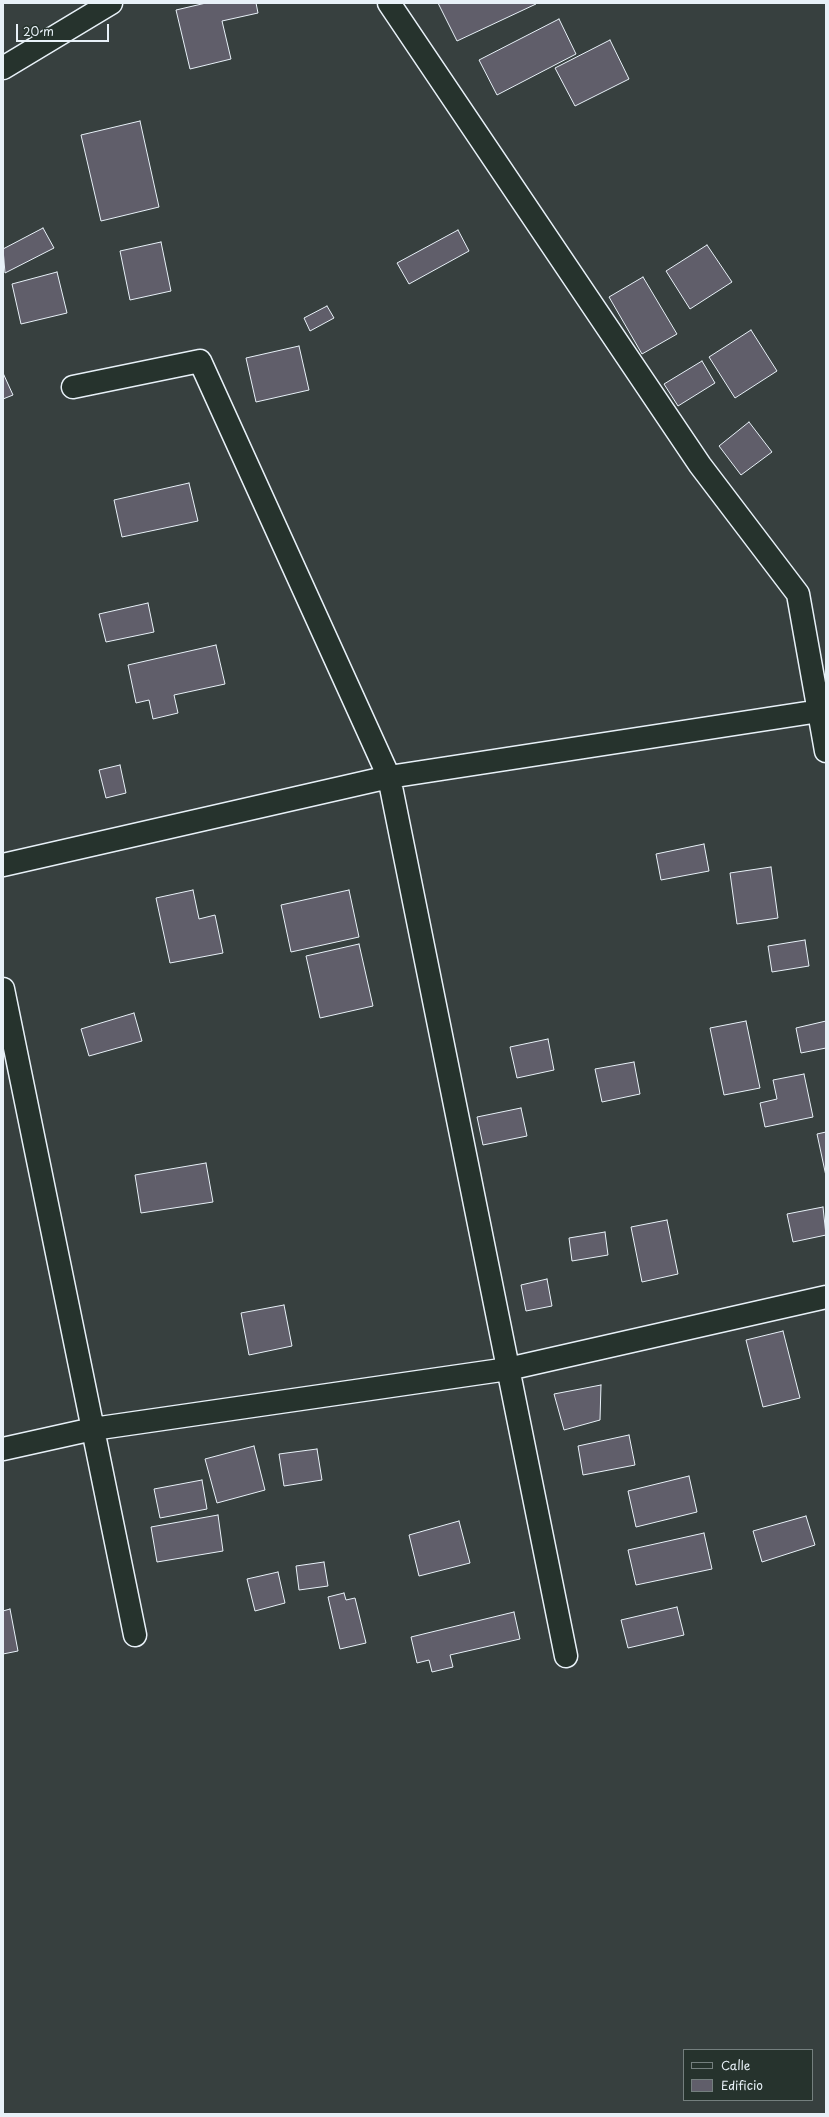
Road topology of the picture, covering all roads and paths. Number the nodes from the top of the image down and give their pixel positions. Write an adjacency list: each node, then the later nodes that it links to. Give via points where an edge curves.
1 (111, 3): 3 (street)
2 (389, 3): 5 (street, via 700,465 798,594)
3 (3, 68)
4 (73, 387): 7 (street, via 200,361)
5 (822, 710): 6 (street); 7 (street)
6 (826, 751)
7 (389, 777): 8 (street); 11 (street)
8 (3, 865)
9 (3, 989): 12 (street)
10 (826, 1297): 11 (street)
11 (508, 1369): 12 (street); 15 (street)
12 (93, 1429): 13 (street); 14 (street)
13 (3, 1449)
14 (135, 1635)
15 (566, 1656)

